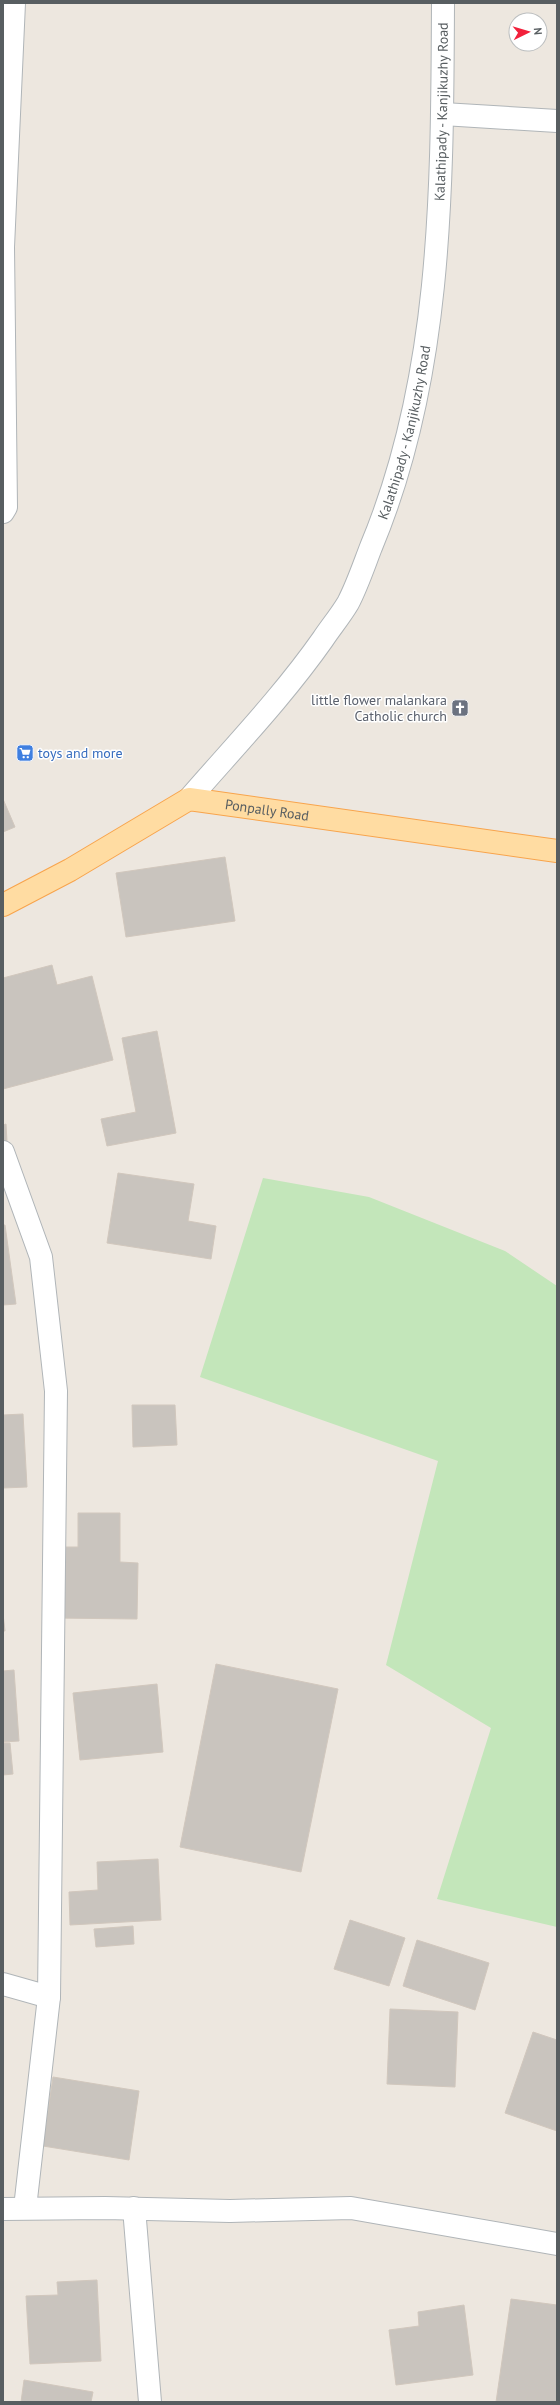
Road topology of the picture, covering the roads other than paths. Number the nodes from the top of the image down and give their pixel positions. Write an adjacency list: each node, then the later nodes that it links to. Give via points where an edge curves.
1 (14, 3): 5 (street, via 3,247 6,507)
2 (443, 3): 3 (street, Kalathipady - Kanjikuzhy Road)
3 (443, 114): 4 (street); 6 (street, Kalathipady - Kanjikuzhy Road, via 434,287 422,373 405,446 386,510 348,602 300,671)
4 (557, 121)
5 (3, 512)
6 (189, 799): 7 (main road, Ponpally Road); 8 (main road, via 70,870)
7 (557, 851)
8 (3, 905)
9 (3, 1152): 11 (street, via 41,1257 56,1391)
10 (3, 1984): 11 (street)
11 (49, 1997): 12 (street)
12 (24, 2208): 13 (street); 14 (street)
13 (134, 2208): 15 (street, via 230,2211 351,2208); 16 (street)
14 (3, 2209)
15 (557, 2244)
16 (150, 2402)

